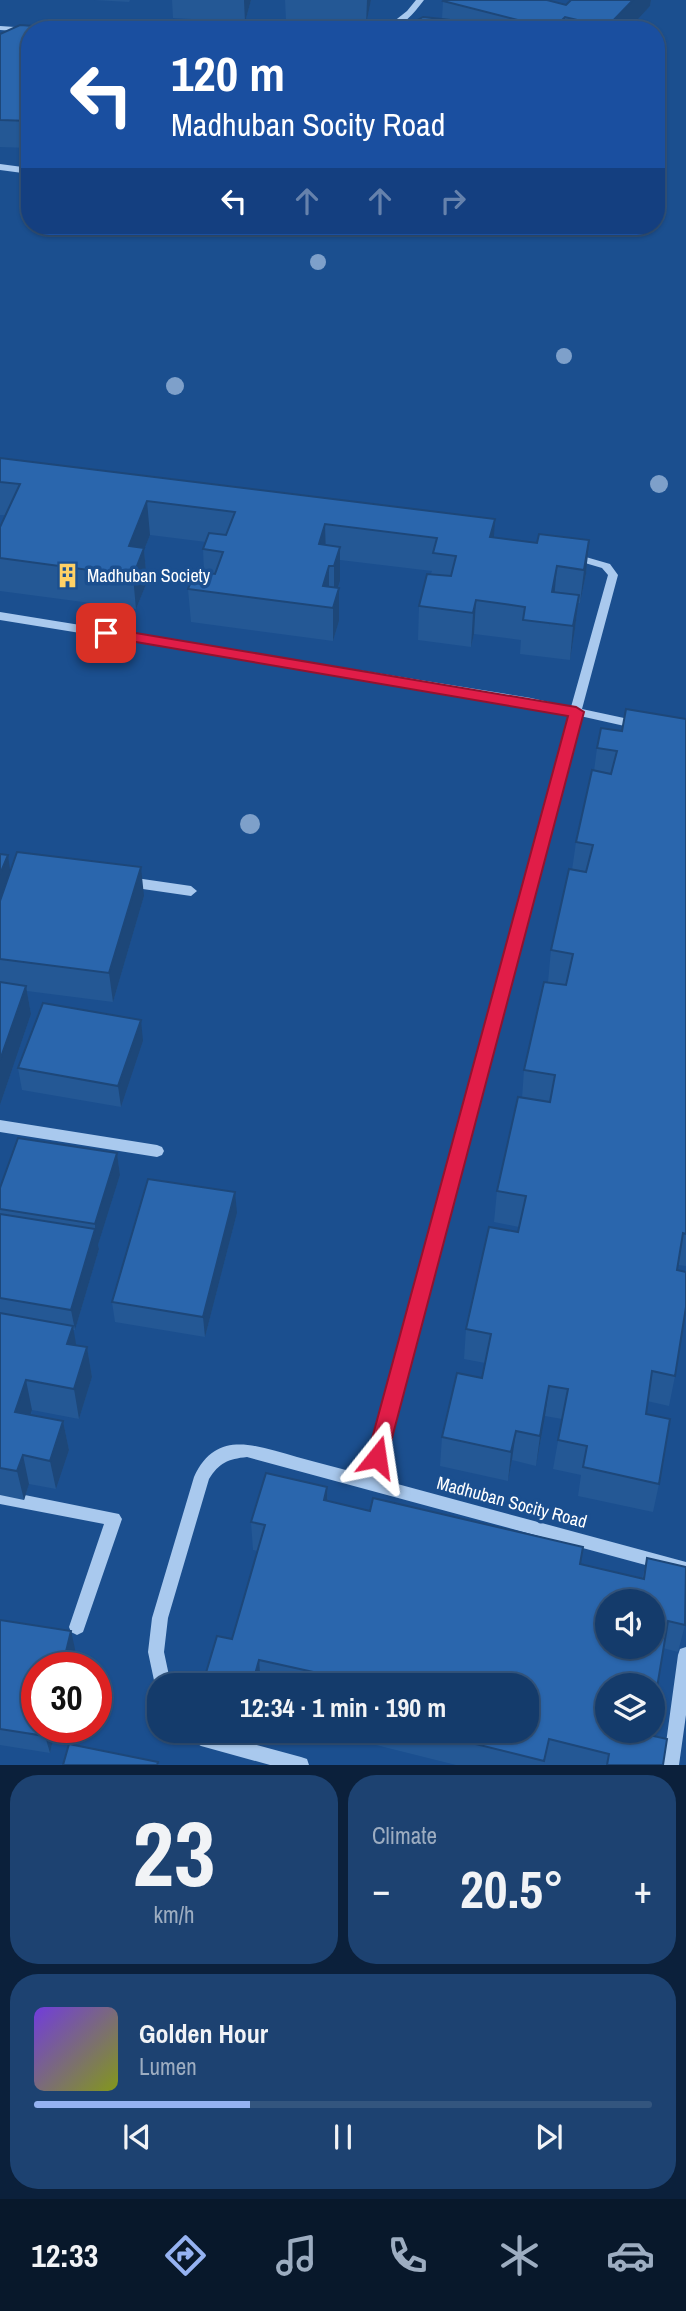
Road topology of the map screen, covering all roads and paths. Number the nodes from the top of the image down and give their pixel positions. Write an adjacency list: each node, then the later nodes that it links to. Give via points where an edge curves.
1 (420, 0): 2 (street)
2 (399, 21)
3 (0, 27): 4 (street)
4 (21, 29)
5 (0, 167): 6 (street)
6 (21, 170)
7 (557, 554): 9 (street, via 606,566 613,575)
8 (0, 615): 9 (street)
9 (576, 712): 10 (street); 15 (street)
10 (649, 728)
11 (109, 879): 12 (street)
12 (191, 891)
13 (0, 1126): 14 (street)
14 (157, 1151)
15 (370, 1484): 17 (street, Madhuban Socity Road); 20 (street, Madhuban Socity Road, via 247,1450 210,1461 160,1618 156,1652)
16 (0, 1497): 18 (street, via 114,1519)
17 (686, 1569)
18 (76, 1627)
19 (686, 1655): 23 (street)
20 (160, 1673)
21 (220, 1743): 22 (street)
22 (301, 1765)
23 (671, 1765)

